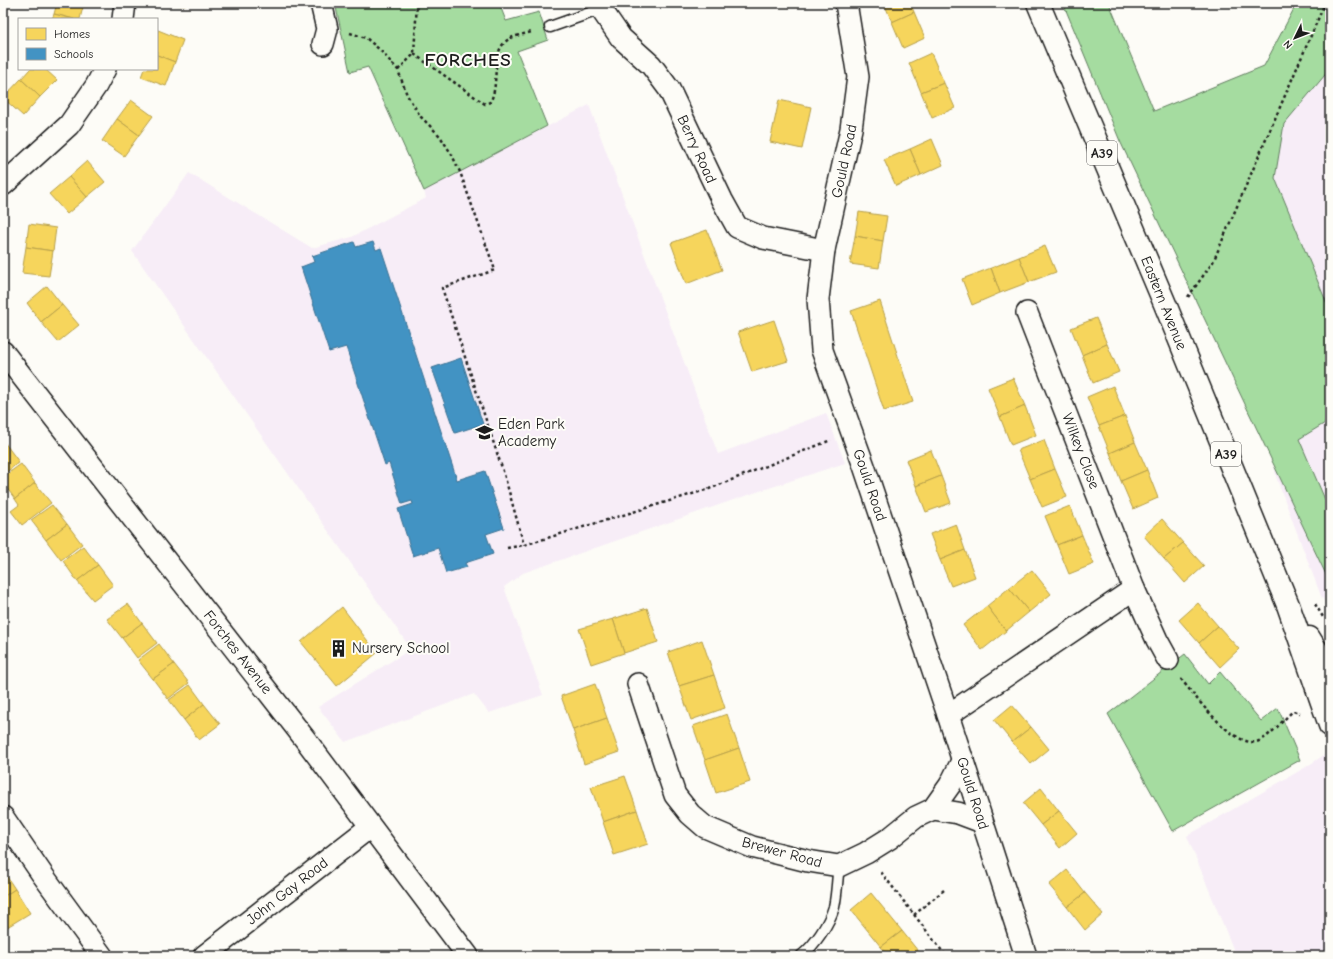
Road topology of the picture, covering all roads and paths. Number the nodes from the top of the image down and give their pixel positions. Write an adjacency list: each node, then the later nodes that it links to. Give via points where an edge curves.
1 (125, 3): 8 (street)
2 (321, 3): 10 (street)
3 (417, 3): 11 (path)
4 (846, 3): 15 (street, Gould Road, via 858,77 852,128)
5 (1038, 3): 16 (main road, Eastern Avenue / A39)
6 (1325, 3): 16 (path, via 1213,262 1189,297)
7 (600, 6): 9 (lane); 15 (street, Berry Road, via 621,38 650,65 669,89 737,227 763,238)
8 (123, 18)
9 (550, 27): 11 (path, via 510,39 503,46 497,54 494,96 485,104)
10 (325, 37): 13 (path, via 352,33 366,38)
11 (414, 54): 13 (path)
12 (104, 70): 14 (street, via 69,125)
13 (398, 70): 20 (path, via 407,95 452,155 495,270 442,288 504,474)
14 (3, 185)
15 (824, 250): 19 (street, Gould Road, via 818,299 822,350)
16 (1165, 304): 23 (main road, Eastern Avenue / A39)
17 (1027, 313): 22 (street, Wilkey Close)
18 (3, 352): 34 (street, Forches Avenue, via 290,720)
19 (852, 433): 20 (path, via 709,489); 27 (street, Gould Road)
20 (524, 545): 21 (path)
21 (507, 548)
22 (1134, 589): 24 (street, Wilkey Close); 27 (street)
23 (1288, 605): 25 (main road, Eastern Avenue / A39); 29 (main road, Eastern Avenue / A39)
24 (1168, 660): 28 (path, via 1210,714 1241,740 1256,742 1268,735)
25 (1330, 672)
26 (638, 684): 36 (street, Brewer Road, via 675,795 690,814 705,827 752,847)
27 (948, 715): 30 (street, Gould Road)
28 (1287, 716)
29 (1330, 725)
30 (963, 759): 31 (street, Brewer Road, via 950,785); 33 (street, Gould Road)
31 (933, 809): 33 (street, via 958,813); 35 (street, Brewer Road, via 916,817 890,838)
32 (3, 817): 39 (street)
33 (982, 822): 44 (street, Gould Road)
34 (370, 827): 40 (street, John Gay Road); 41 (street, Forches Avenue)
35 (866, 852): 36 (street, Brewer Road); 38 (path)
36 (839, 866): 42 (lane, via 834,907 823,930 810,949)
37 (944, 890): 38 (path)
38 (914, 915): 43 (path)
39 (102, 956)
40 (204, 956)
41 (468, 956)
42 (801, 956)
43 (946, 956)
44 (1026, 956)

